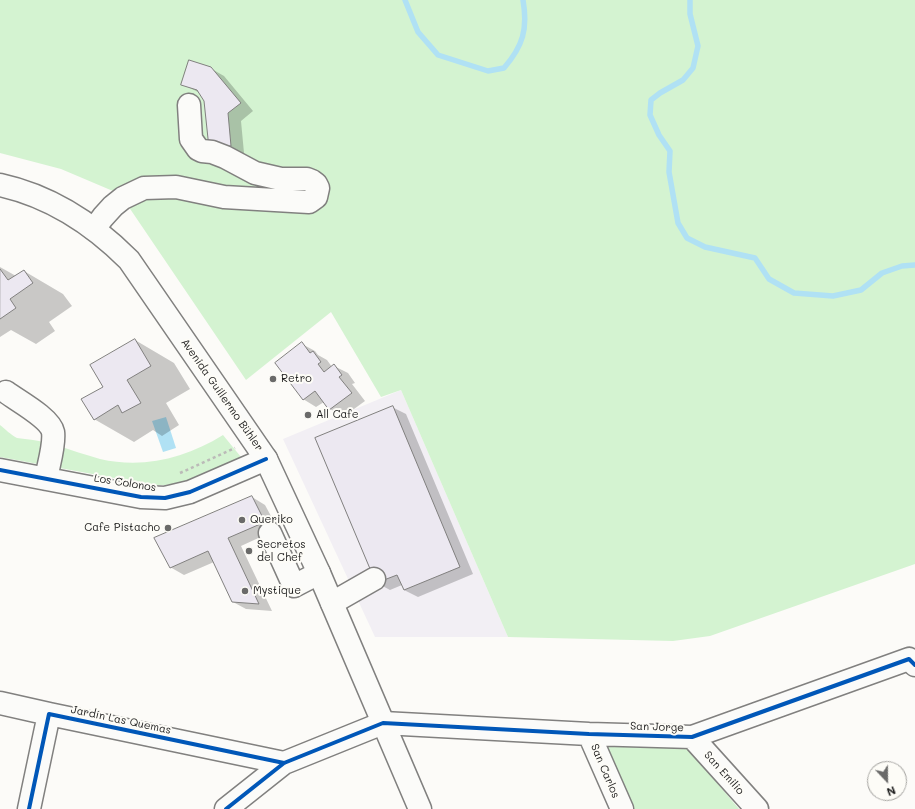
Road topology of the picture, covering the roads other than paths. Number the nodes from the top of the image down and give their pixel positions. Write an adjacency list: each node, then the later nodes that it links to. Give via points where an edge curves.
1 (189, 105): 3 (street, via 191,139 198,149 212,152 268,177 308,179 318,188 316,197 309,202 241,198 176,186 144,188 113,206)
2 (0, 185): 3 (street, Avenida Guillermo Bühler, via 48,201)
3 (94, 229): 5 (street, Avenida Guillermo Bühler, via 129,260)
4 (6, 392): 7 (street, via 44,419 53,432)
5 (257, 463): 7 (street, Los Colonos, via 190,492 165,498 141,497); 9 (street, Avenida Guillermo Bühler)
6 (0, 470): 7 (street, Los Colonos)
7 (46, 479)
8 (270, 533): 9 (street, via 294,586)
9 (319, 573): 11 (street, Avenida Guillermo Bühler)
10 (374, 579): 11 (street)
11 (332, 603): 15 (street, Avenida Guillermo Bühler)
12 (915, 665): 17 (street, San Jorge, via 910,660)
13 (0, 703): 14 (street, Jardín Las Quemas)
14 (49, 714): 18 (street, Jardín Las Quemas); 19 (street)
15 (383, 724): 16 (street, San Jorge); 18 (street); 21 (street, Avenida Guillermo Bühler)
16 (589, 734): 17 (street, San Jorge); 22 (street, San Carlos)
17 (692, 737): 23 (street, San Emilio)
18 (284, 763): 20 (street)
19 (29, 809)
20 (226, 809)
21 (420, 809)
22 (622, 809)
23 (757, 809)

